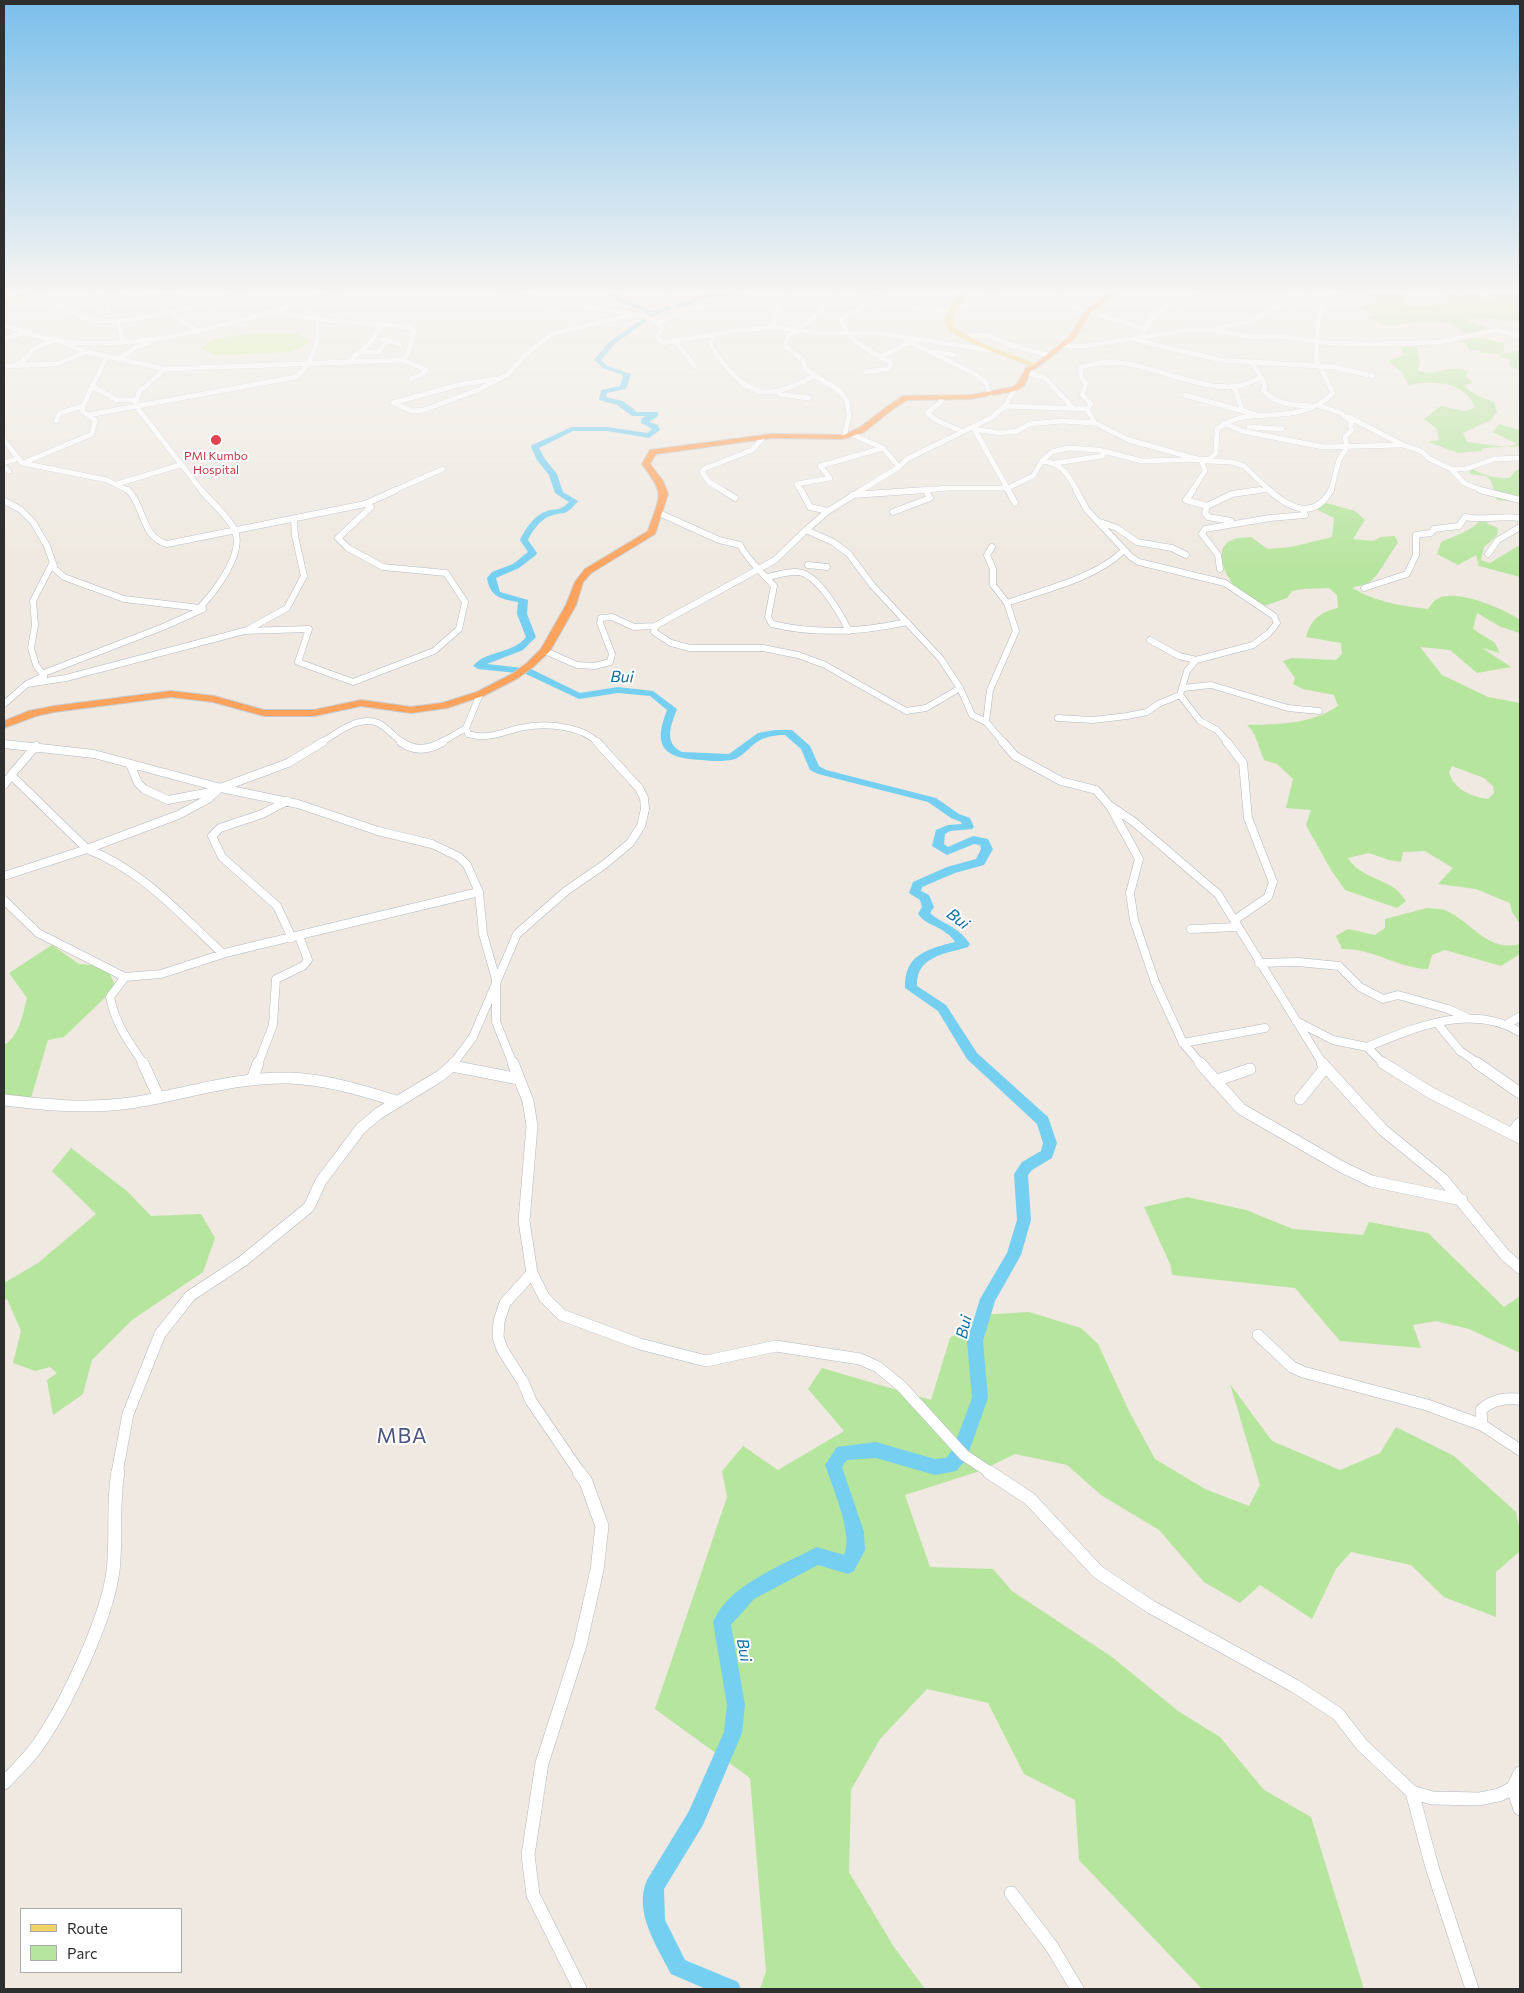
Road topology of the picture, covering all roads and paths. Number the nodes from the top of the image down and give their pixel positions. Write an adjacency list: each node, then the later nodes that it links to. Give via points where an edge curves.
1 (92, 386): 23 (street, via 116,400); 24 (street)
2 (145, 386): 23 (street)
3 (250, 386): 27 (street)
4 (454, 386): 5 (street, via 393,403 419,411)
5 (486, 386)
6 (744, 386): 17 (street, via 760,394)
7 (793, 386): 18 (street)
8 (834, 386): 43 (street, via 842,390 847,400)
9 (987, 386): 19 (street)
10 (1019, 386): 16 (highway)
11 (1052, 386): 28 (street)
12 (1085, 386): 29 (street, via 1082,395 1091,404)
13 (1232, 386): 30 (street)
14 (1265, 386): 26 (street, via 1263,390 1276,401)
15 (1332, 386): 26 (street, via 1333,393)
16 (1015, 389): 19 (highway); 25 (street)
17 (771, 392): 18 (street)
18 (780, 392): 22 (street, via 796,398)
19 (990, 395): 21 (highway)
20 (1185, 395): 30 (street)
21 (941, 397): 42 (street, via 941,402 927,413); 43 (highway, via 906,398 871,425)
22 (810, 398)
23 (135, 400): 27 (street)
24 (83, 406): 32 (street, via 82,411); 36 (street, via 60,413)
25 (1004, 406): 28 (street); 40 (street, via 992,418)
26 (1317, 406): 33 (street, via 1303,413); 34 (street)
27 (136, 408): 31 (street); 60 (street)
28 (1073, 408): 29 (street)
29 (1087, 409): 37 (street)
30 (1242, 410): 33 (street)
31 (101, 414): 32 (street); 35 (street)
32 (88, 415): 35 (street)
33 (1260, 416): 38 (street)
34 (1347, 416): 47 (street); 48 (street, via 1352,422 1352,430 1345,437)
35 (94, 420): 59 (street, via 93,432 89,436)
36 (56, 421)
37 (1095, 423): 40 (street, via 1029,424 1017,431 999,433); 55 (street, via 1129,440)
38 (1224, 423): 39 (street); 55 (street, via 1217,429 1216,453 1212,458)
39 (1234, 427): 41 (street); 48 (street, via 1316,446)
40 (973, 428): 42 (street); 66 (street)
41 (1282, 429)
42 (961, 431): 62 (street)
43 (848, 436): 44 (highway, via 772,436); 46 (street)
44 (762, 439): 70 (street, via 752,450 702,472 709,482); 79 (highway, via 653,452 646,464 664,494)
45 (4, 440): 53 (street)
46 (866, 442): 49 (street); 51 (street)
47 (1403, 445): 48 (street); 64 (street, via 1421,451)
48 (1347, 447): 76 (street, via 1338,462 1332,491 1316,506)
49 (883, 448): 51 (street); 62 (street)
50 (1104, 452): 55 (street, via 1142,461); 56 (street, via 1068,448 1052,452); 58 (street, via 1098,458)
51 (854, 457): 77 (street, via 820,466 830,476 828,479 797,484 810,507)
52 (1520, 458): 64 (street, via 1498,457 1475,467)
53 (16, 459): 57 (street); 59 (street)
54 (45, 459): 61 (street)
55 (1202, 460): 67 (street, via 1242,465); 75 (street, via 1205,471 1186,500)
56 (1042, 461): 58 (street); 66 (street, via 1033,476)
57 (4, 463)
58 (1055, 463): 82 (street, via 1066,472 1087,510)
59 (23, 464): 61 (street)
60 (180, 465): 65 (street); 85 (street)
61 (35, 467): 65 (street)
62 (899, 467): 69 (street)
63 (443, 469): 74 (street)
64 (1451, 469): 71 (street, via 1455,477 1466,485)
65 (117, 484): 85 (street, via 131,493 139,504 144,522 159,544)
66 (1008, 488): 68 (street); 73 (street)
67 (1269, 489): 75 (street, via 1232,494); 76 (street, via 1280,501)
68 (926, 491): 69 (street); 78 (street, via 930,498)
69 (851, 495): 77 (street)
70 (735, 498)
71 (1520, 500)
72 (4, 501): 91 (street, via 18,507 31,519 48,547)
73 (1015, 503)
74 (365, 504): 81 (street); 105 (street, via 371,507 344,528 338,538 344,547 383,567 446,573 465,602 459,629 434,651 353,682 298,662 309,630)
75 (1207, 506): 83 (street, via 1205,513 1208,517)
76 (1303, 510): 83 (street, via 1304,515)
77 (828, 511): 86 (street)
78 (893, 512)
79 (659, 513): 93 (street, via 719,540 740,545 747,559); 108 (highway, via 652,532 588,571 579,582 571,605)
80 (1520, 518): 99 (street, via 1506,516 1478,520 1465,517 1462,526 1416,535 1416,555 1407,574)
81 (294, 520): 85 (street); 105 (street, via 304,576 287,608)
82 (1097, 521): 88 (street); 90 (street, via 1117,528 1136,542 1172,548)
83 (1241, 523): 94 (street, via 1202,532 1218,554)
84 (1520, 527): 89 (street, via 1498,540)
85 (235, 530): 101 (street, via 228,570 202,605)
86 (806, 530): 93 (street, via 775,560); 102 (street, via 833,542 849,554 872,585)
87 (992, 547): 100 (street, via 987,555 993,569 993,585)
88 (1123, 551): 96 (street, via 1139,562); 100 (street, via 1096,570)
89 (1488, 554)
90 (1186, 555)
91 (52, 564): 101 (street, via 60,575 101,593 149,604); 110 (street, via 34,601 35,625 31,648 36,666)
92 (827, 567): 95 (street, via 810,563)
93 (760, 569): 97 (street); 104 (street)
94 (1220, 569): 96 (street); 98 (street)
95 (799, 571): 97 (street); 106 (street, via 811,576 840,613)
96 (1203, 576): 98 (street)
97 (766, 577): 106 (street, via 774,586 768,617 772,624)
98 (1225, 583): 109 (street, via 1274,616 1277,623 1253,645)
99 (1364, 588)
100 (1006, 603): 118 (street, via 1016,631 990,690)
101 (203, 609): 110 (street, via 64,664 44,673)
102 (907, 622): 106 (street); 112 (street, via 941,659)
103 (643, 628): 104 (street); 108 (street, via 625,624 614,616 601,618 612,654 610,662 604,666 568,663)
104 (655, 629): 112 (street, via 671,642 690,648 763,648 798,655 825,665 906,711 926,708)
105 (244, 631): 111 (street, via 66,678)
106 (849, 631)
107 (1150, 640): 109 (street, via 1179,656)
108 (546, 651): 114 (highway, via 515,676)
109 (1196, 660): 113 (street, via 1187,671)
110 (44, 676): 111 (street)
111 (26, 684): 115 (street)
112 (960, 688): 118 (street, via 972,715)
113 (1182, 691): 116 (street, via 1211,685 1288,708); 117 (street, via 1147,712 1086,720); 133 (street, via 1200,722 1217,730 1243,763 1248,818 1273,882 1268,897)
114 (480, 694): 119 (highway, via 411,710 360,702 297,714 255,712 190,695 153,695 33,713); 120 (street)
115 (4, 704)
116 (1319, 711)
117 (1058, 718)
118 (986, 722): 128 (street, via 1016,756 1061,782 1096,790)
119 (4, 724)
120 (466, 728): 126 (street, via 443,742 415,749 397,741 388,728 363,721 288,763); 139 (street, via 474,737 534,725 590,735 631,777 644,798 641,826 630,843 566,891 517,934)
121 (4, 744): 122 (street)
122 (36, 746): 123 (street, via 94,754); 124 (street)
123 (130, 764): 126 (street); 126 (street, via 144,789 168,800)
124 (11, 776): 125 (street); 129 (street)
125 (4, 784)
126 (218, 789): 127 (street); 129 (street, via 208,799 184,812)
127 (287, 801): 131 (street, via 378,831 432,844 459,857 467,865); 135 (street, via 262,814 220,828 212,836 221,856 276,904)
128 (1109, 805): 133 (street, via 1203,879 1218,894); 147 (street, via 1139,859 1130,893 1134,920 1155,982)
129 (87, 849): 130 (street); 136 (street, via 106,855 136,875)
130 (4, 877)
131 (479, 892): 135 (street, via 372,915); 139 (street, via 483,934)
132 (4, 900): 138 (street, via 38,933)
133 (1236, 923): 134 (street); 137 (street)
134 (1191, 929)
135 (296, 937): 136 (street); 153 (street, via 308,960 303,966 276,979 273,1025)
136 (222, 953): 138 (street, via 151,976)
137 (1259, 963): 140 (street, via 1339,966 1360,987 1383,999 1398,995); 142 (street)
138 (125, 977): 156 (street, via 110,997 111,1005)
139 (496, 979): 149 (street, via 473,1037); 152 (street, via 496,1022)
140 (1466, 1017): 143 (street); 144 (street)
141 (1519, 1017): 143 (street)
142 (1296, 1021): 148 (street, via 1333,1040); 150 (street)
143 (1509, 1023): 146 (street)
144 (1437, 1024): 148 (street); 155 (street, via 1460,1052)
145 (1265, 1028): 147 (street)
146 (1520, 1032)
147 (1183, 1043): 154 (street)
148 (1367, 1047): 161 (street, via 1385,1065 1423,1088)
149 (452, 1066): 152 (street); 159 (street)
150 (1325, 1068): 157 (street); 162 (street, via 1384,1130 1443,1178)
151 (1250, 1069): 154 (street)
152 (520, 1079): 164 (street, via 532,1126 524,1222)
153 (252, 1080): 156 (street); 159 (street, via 315,1080)
154 (1214, 1081): 162 (street, via 1241,1109 1371,1181)
155 (1520, 1093)
156 (160, 1098): 158 (street, via 127,1104 77,1106)
157 (1300, 1098)
158 (4, 1100)
159 (396, 1101): 170 (street, via 361,1128 321,1181 309,1207 243,1261 190,1296 160,1334 128,1414 116,1487 113,1570 104,1609 68,1693 35,1749)
160 (1520, 1123): 161 (street)
161 (1516, 1136)
162 (1462, 1200): 163 (street, via 1505,1255)
163 (1520, 1268)
164 (532, 1273): 172 (street, via 544,1297 562,1315 640,1344 706,1361 776,1346 860,1359 878,1367 902,1387 964,1455 1030,1499 1098,1572 1251,1664 1296,1686 1338,1714 1362,1745); 175 (street, via 505,1303 498,1337 531,1400 586,1482 602,1526 597,1570 580,1645 542,1763 528,1855 533,1895)
165 (1258, 1336): 167 (street, via 1292,1367 1303,1372 1427,1405)
166 (1520, 1398): 167 (street, via 1490,1401 1481,1410)
167 (1482, 1425): 168 (street)
168 (1520, 1450)
169 (1520, 1774): 171 (street)
170 (4, 1783)
171 (1513, 1788): 172 (street, via 1479,1799 1432,1798); 173 (street)
172 (1412, 1792): 177 (street, via 1428,1856 1440,1884)
173 (1520, 1809)
174 (1011, 1893): 176 (street, via 1052,1946)
175 (580, 1989)
176 (1077, 1989)
177 (1472, 1989)

